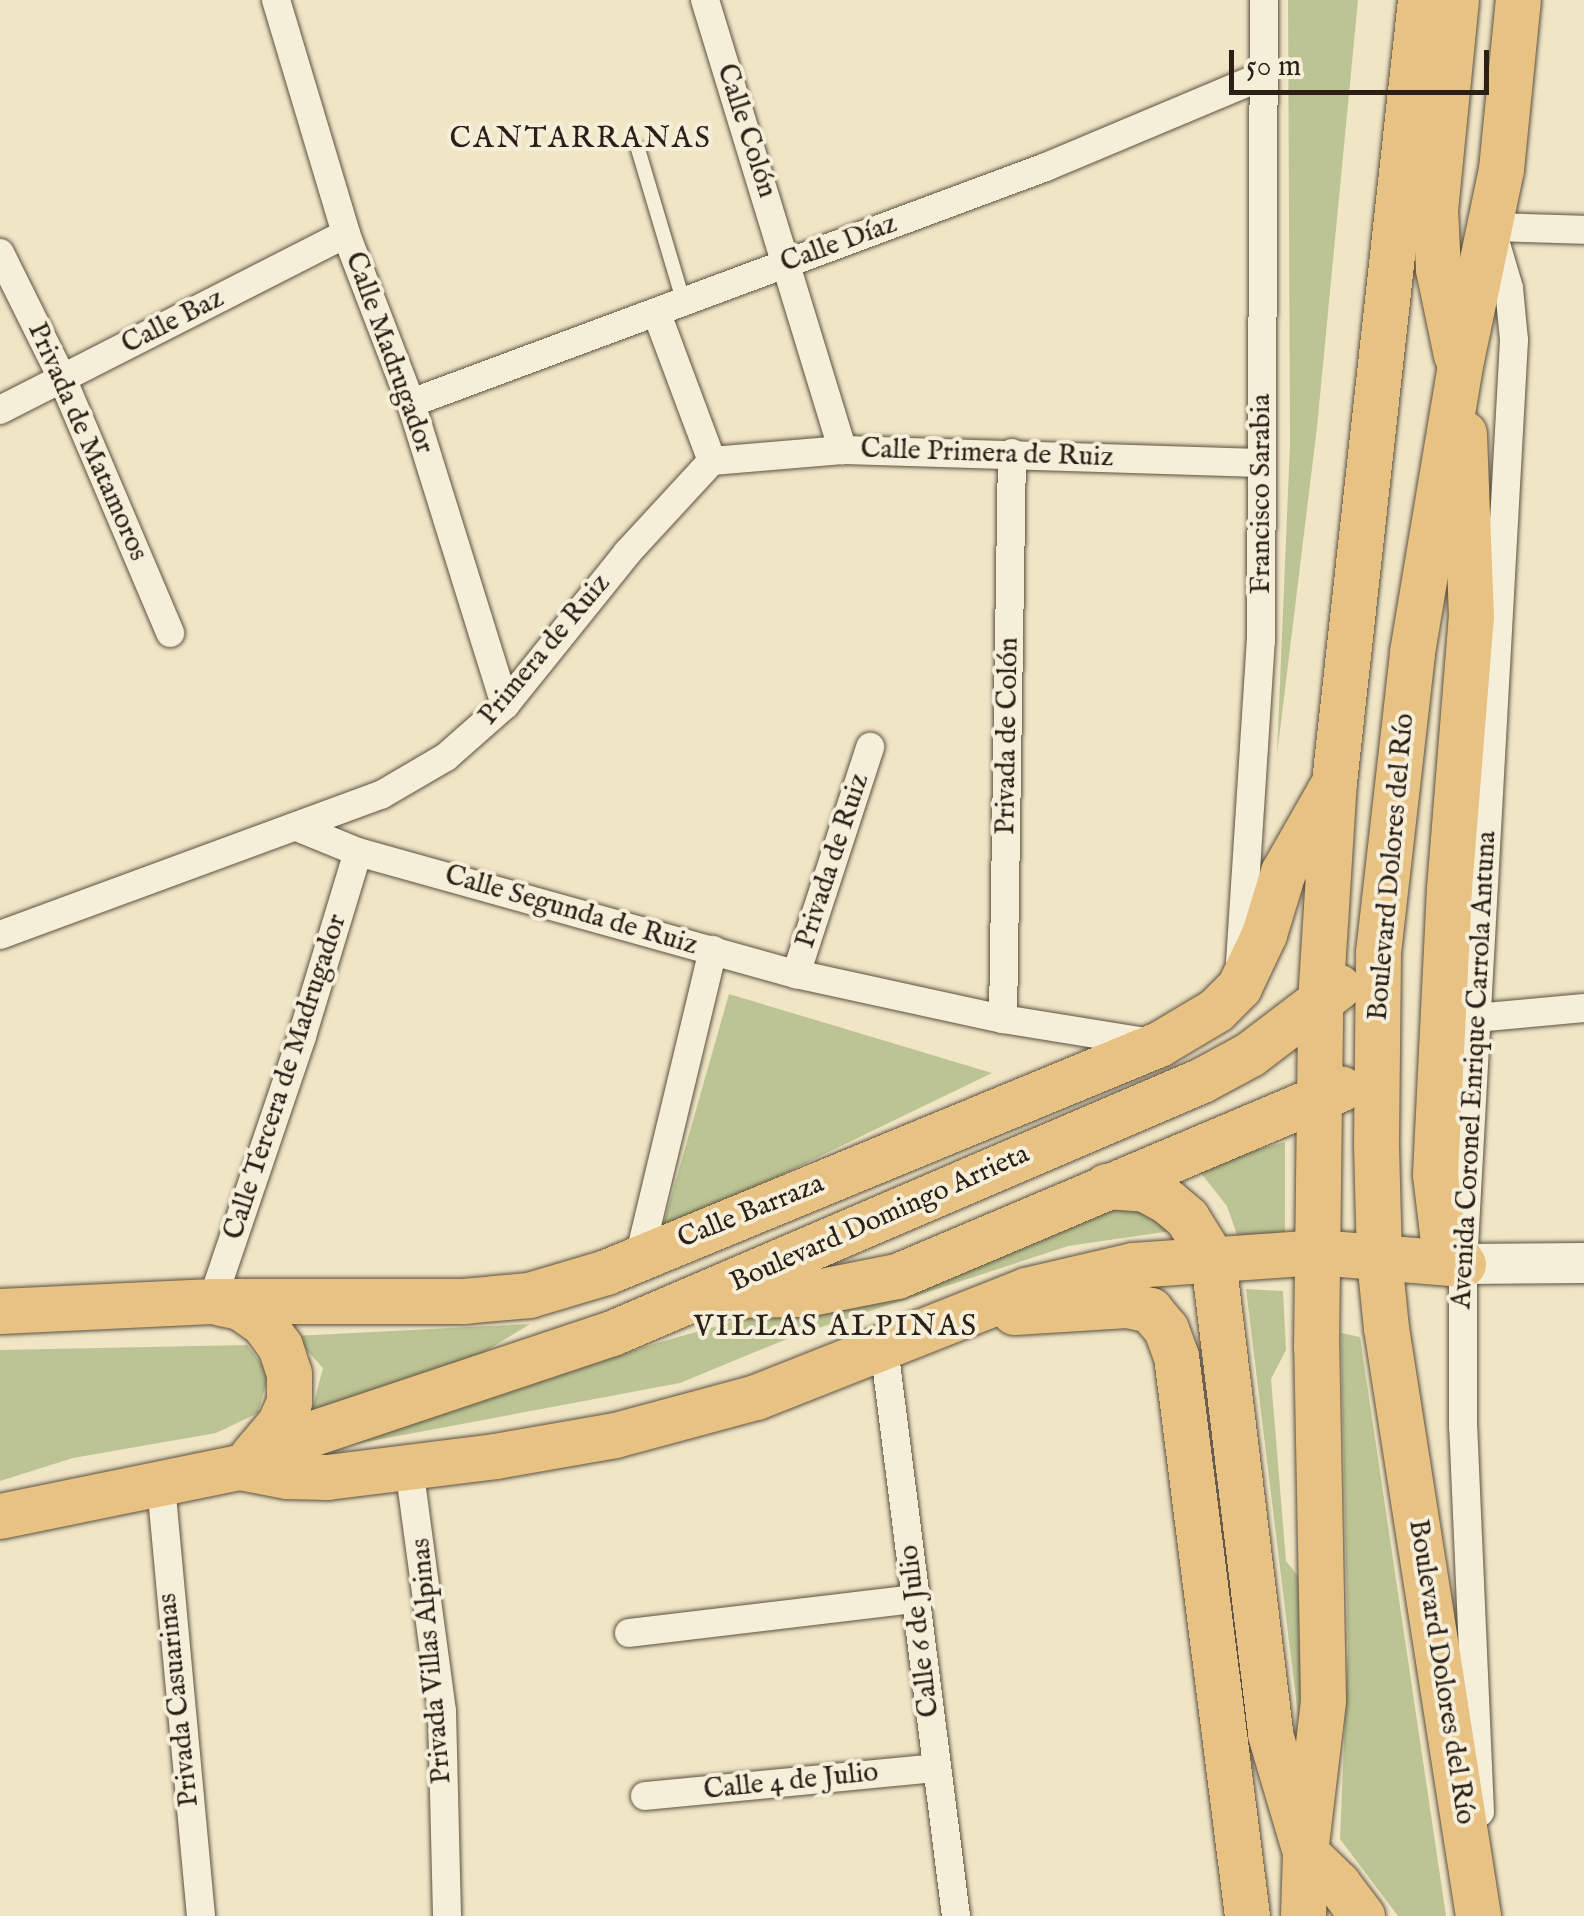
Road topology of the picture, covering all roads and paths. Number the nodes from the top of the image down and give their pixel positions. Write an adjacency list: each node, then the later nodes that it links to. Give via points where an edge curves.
1 (276, 0): 11 (street, Calle Madrugador)
2 (704, 0): 13 (street, Calle Colón)
3 (1264, 0): 7 (street, Francisco Sarabia)
4 (1420, 0): 27 (main road)
5 (1456, 0): 16 (main road, via 1435,210 1444,305)
6 (1518, 0): 9 (main road, Boulevard Dolores del Río)
7 (1264, 76): 13 (street, Calle Díaz, via 1046,167); 23 (street, Francisco Sarabia)
8 (638, 149): 14 (lane)
9 (1490, 227): 10 (street); 16 (main road, Boulevard Dolores del Río); 38 (street, Avenida Coronel Enrique Carrola Antuna, via 1509,288 1514,340)
10 (1584, 230)
11 (346, 234): 17 (street, Calle Baz); 18 (street, Calle Madrugador)
12 (0, 253): 17 (street, Privada de Matamoros)
13 (787, 262): 14 (street, Calle Díaz); 20 (street, Calle Colón)
14 (684, 303): 15 (street, Calle Díaz)
15 (657, 314): 18 (street, Calle Díaz); 22 (street)
16 (1459, 370): 32 (main road, Boulevard Dolores del Río, via 1412,652); 38 (main road, via 1471,616)
17 (62, 378): 19 (street, Calle Baz); 24 (street, Privada de Matamoros)
18 (411, 402): 25 (street, Calle Madrugador)
19 (0, 410)
20 (843, 450): 21 (street, Calle Primera de Ruiz); 22 (street, Calle Primera de Ruiz)
21 (1012, 453): 23 (street, Calle Primera de Ruiz); 37 (street, Privada de Colón)
22 (712, 461): 25 (street, Primera de Ruiz, via 627,553)
23 (1262, 463): 34 (street, Francisco Sarabia, via 1261,642)
24 (170, 633)
25 (504, 705): 28 (street, Primera de Ruiz, via 446,758 380,795)
26 (870, 748): 33 (street, Privada de Ruiz)
27 (1334, 782): 34 (main road, Calle Barraza, via 1282,872 1264,934); 35 (main road)
28 (297, 827): 29 (street, Calle Segunda de Ruiz); 30 (street)
29 (358, 852): 31 (street, Calle Segunda de Ruiz); 51 (street, Calle Tercera de Madrugador)
30 (0, 935)
31 (712, 950): 33 (street, Calle Segunda de Ruiz); 44 (street)
32 (1378, 952): 35 (main road, Boulevard Domingo Arrieta); 40 (main road, Boulevard Dolores del Río)
33 (796, 974): 37 (street, Calle Segunda de Ruiz)
34 (1238, 987): 39 (main road, Calle Barraza, via 1216,1010)
35 (1320, 1002): 41 (main road); 49 (main road, Boulevard Domingo Arrieta, via 1202,1080)
36 (1584, 1008): 38 (street)
37 (1003, 1019): 39 (street, Calle Segunda de Ruiz)
38 (1458, 1028): 40 (main road); 48 (main road, via 1437,1206 1449,1250)
39 (1158, 1044): 44 (main road, Calle Barraza)
40 (1377, 1068): 41 (main road); 45 (main road, Boulevard Dolores del Río)
41 (1318, 1101): 42 (main road); 43 (main road)
42 (1106, 1186): 46 (main road, via 1145,1188 1167,1201); 49 (main road, via 897,1276 806,1294)
43 (1316, 1252): 45 (main road); 46 (main road); 63 (main road, via 1323,1700)
44 (639, 1258): 50 (main road, Calle Barraza)
45 (1379, 1259): 48 (main road); 70 (main road, Boulevard Dolores del Río)
46 (1213, 1260): 53 (main road, via 1173,1259 1074,1276); 63 (main road, via 1270,1734)
47 (1584, 1263): 48 (street)
48 (1463, 1264): 70 (street, Avenida Coronel Enrique Carrola Antuna)
49 (708, 1294): 50 (main road); 55 (main road, Boulevard Domingo Arrieta, via 313,1433)
50 (529, 1295): 51 (main road, Calle Barraza, via 371,1304)
51 (212, 1301): 52 (main road, Calle Barraza); 55 (main road, via 240,1307 263,1323 289,1374 280,1424)
52 (0, 1310)
53 (962, 1316): 54 (main road); 67 (main road, via 1127,1306 1150,1310 1166,1329 1176,1356)
54 (884, 1347): 56 (main road, via 756,1398 615,1435); 59 (street, Calle 6 de Julio)
55 (239, 1467): 56 (main road, via 327,1477); 57 (main road)
56 (409, 1467): 65 (street, Privada Villas Alpinas, via 442,1711)
57 (161, 1484): 58 (main road); 64 (street, Privada Casuarinas)
58 (0, 1516)
59 (916, 1600): 60 (street); 61 (street, Calle 6 de Julio)
60 (629, 1633)
61 (937, 1768): 62 (street, Calle 4 de Julio); 66 (street, Calle 6 de Julio)
62 (645, 1796)
63 (1304, 1852): 68 (main road); 69 (main road)
64 (201, 1916)
65 (447, 1916)
66 (956, 1916)
67 (1248, 1916)
68 (1303, 1916)
69 (1362, 1916)
70 (1481, 1916)

